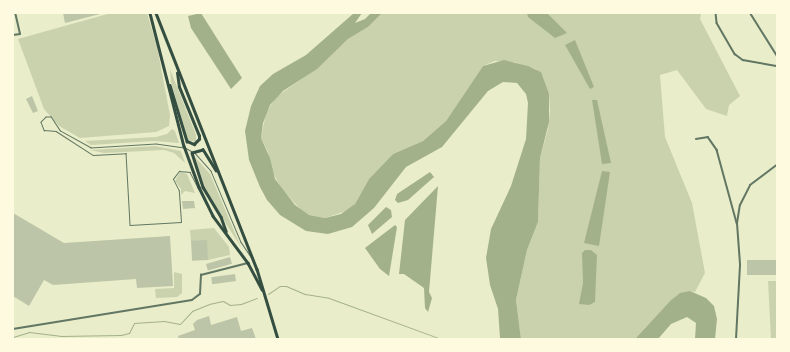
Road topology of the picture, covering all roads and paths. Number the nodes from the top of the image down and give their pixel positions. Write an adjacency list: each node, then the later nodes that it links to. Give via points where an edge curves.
1 (16, 13): 6 (street, via 20,34)
2 (150, 13): 10 (main road)
3 (156, 13): 8 (main road)
4 (716, 13): 9 (street, via 717,23 735,54 743,60)
5 (750, 13): 7 (street)
6 (13, 36)
7 (777, 56)
8 (175, 66): 10 (main road, via 179,87 199,136 194,144 187,141); 13 (main road)
9 (777, 66)
10 (168, 81): 14 (main road, via 184,146)
11 (696, 139): 15 (street, via 708,137 717,150)
12 (777, 165): 15 (street, via 746,189 741,200)
13 (219, 175): 16 (main road, via 203,150 192,153 202,187 221,217); 17 (main road)
14 (213, 216): 16 (main road); 17 (lane, via 190,172 179,171 173,179 178,189 181,222 130,225 126,154 93,155 56,131 42,128 42,120 50,117 60,132 91,148 156,144 177,145 190,150 211,171 232,222)
15 (737, 223): 22 (street, via 740,264)
16 (227, 235): 18 (main road)
17 (254, 262): 19 (main road)
18 (248, 263): 19 (main road); 20 (street, via 201,275 200,294 192,300)
19 (264, 294): 21 (main road)
20 (13, 329)
21 (278, 339)
22 (736, 339)

